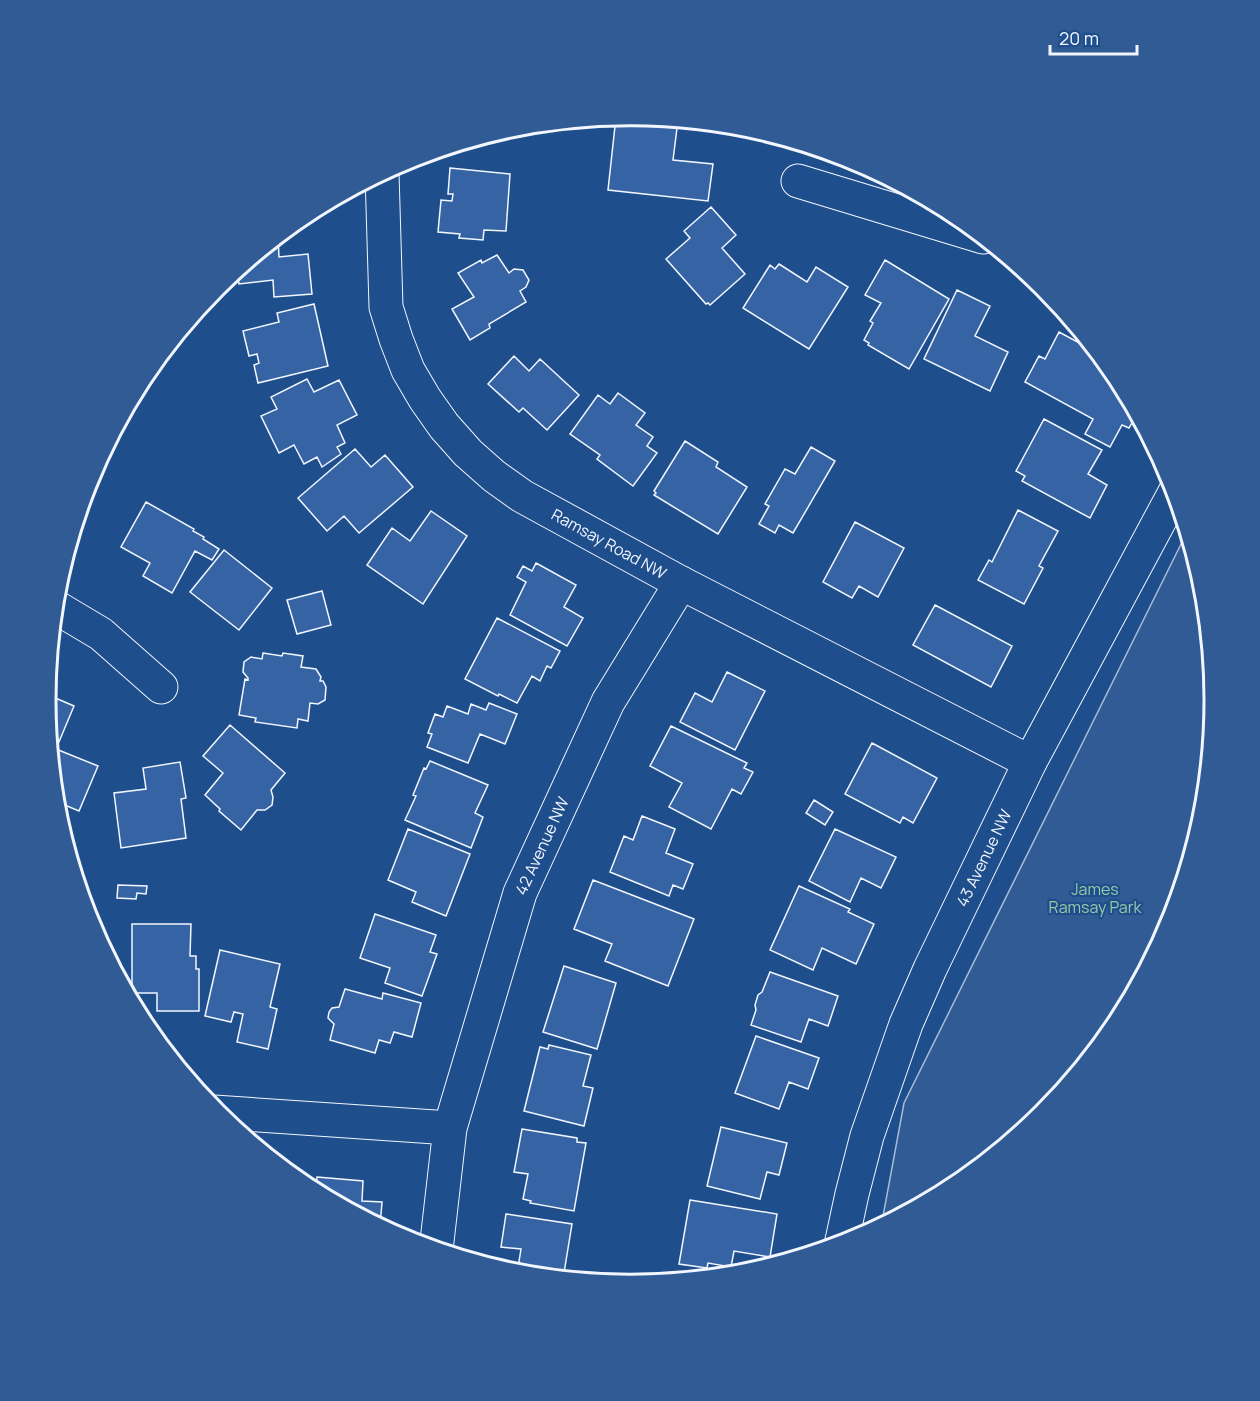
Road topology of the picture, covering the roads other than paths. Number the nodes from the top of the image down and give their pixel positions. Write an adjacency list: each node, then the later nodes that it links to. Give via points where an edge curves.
1 (798, 181): 3 (street)
2 (382, 182): 5 (street, Ramsay Road NW, via 386,307 408,370 444,426 468,453 522,496)
3 (959, 230)
4 (1169, 503): 8 (street, 43 Avenue NW)
5 (681, 583): 8 (street, Ramsay Road NW); 10 (street, 42 Avenue NW, via 608,702 520,893)
6 (63, 611): 7 (street, via 101,634)
7 (161, 687)
8 (1030, 762): 11 (street, 43 Avenue NW, via 906,1024 867,1136)
9 (231, 1113): 10 (street)
10 (450, 1128): 12 (street, 42 Avenue NW)
11 (844, 1233)
12 (437, 1242)

